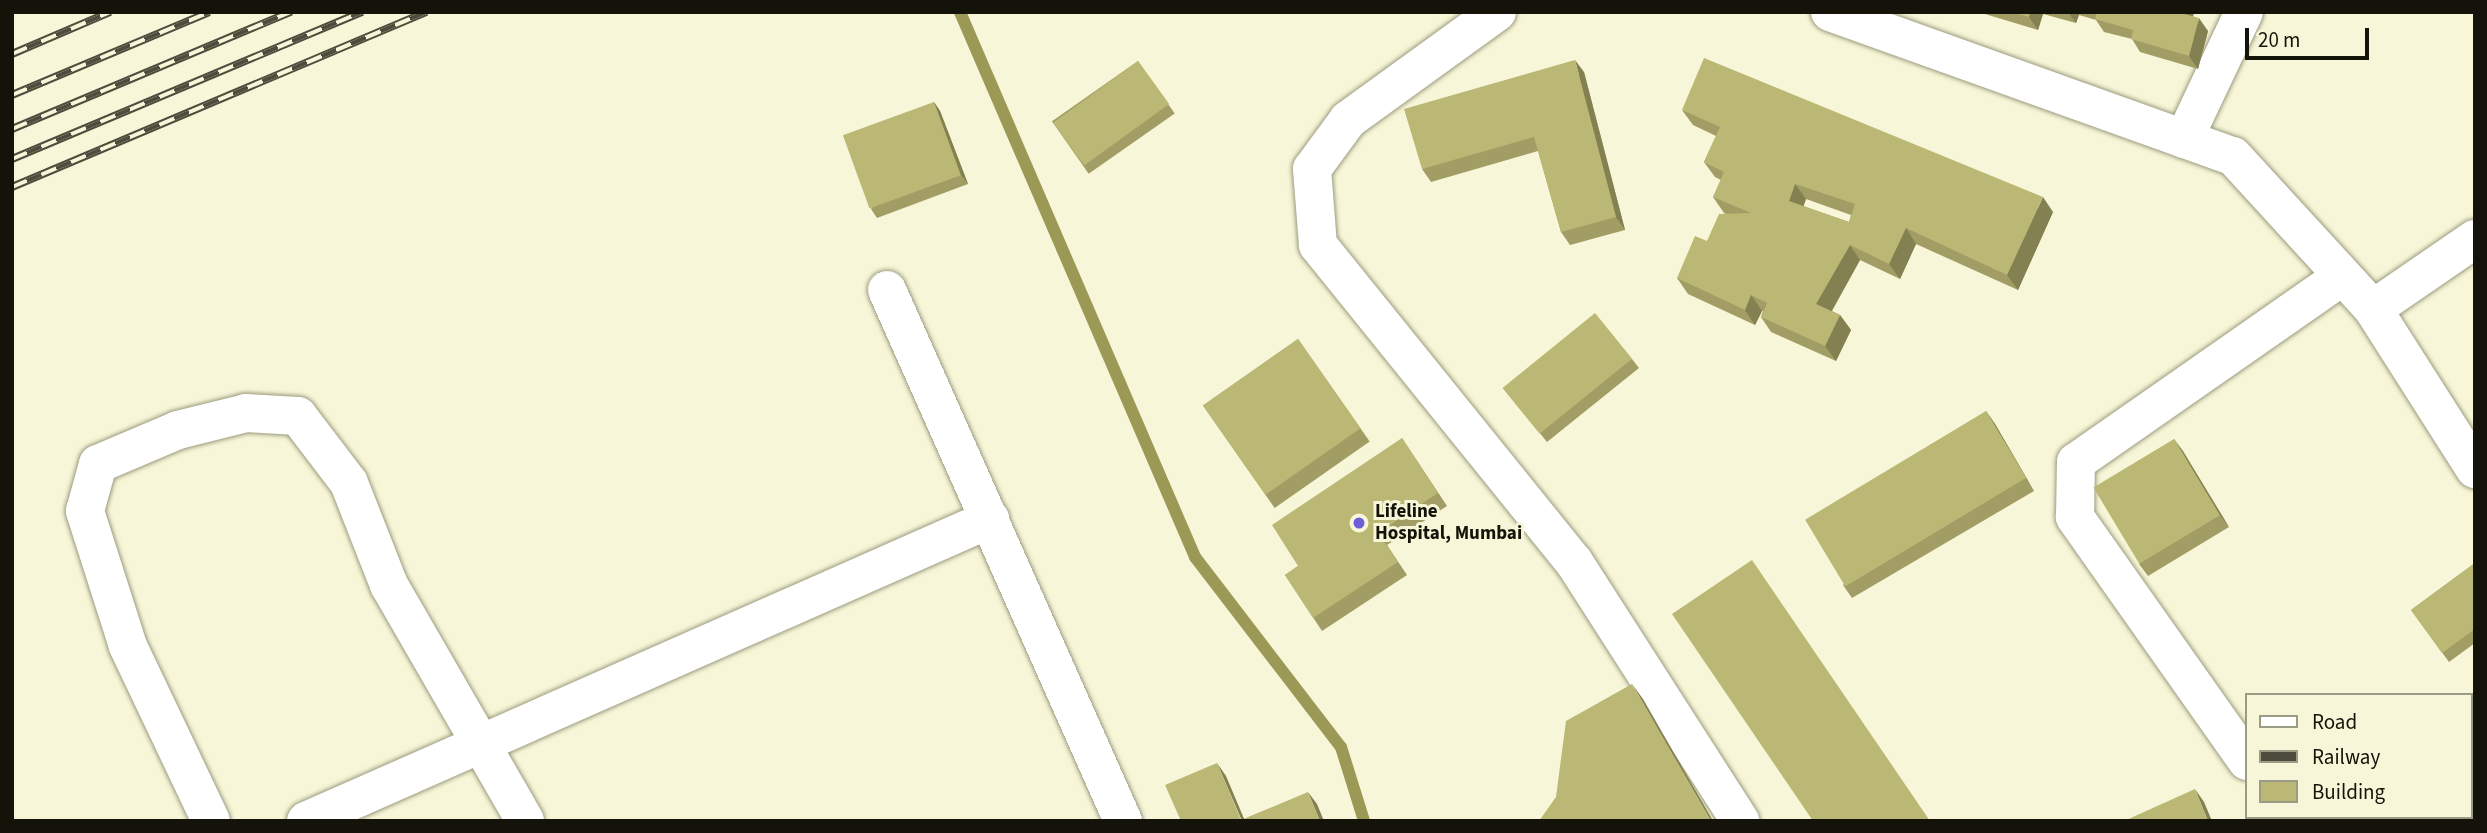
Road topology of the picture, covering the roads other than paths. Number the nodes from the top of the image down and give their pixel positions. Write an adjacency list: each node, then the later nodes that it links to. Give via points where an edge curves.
1 (1497, 12): 17 (street, via 1348,120 1312,169 1318,245 1574,562)
2 (1830, 12): 4 (street)
3 (2244, 12): 4 (street)
4 (2184, 139): 6 (street, via 2233,156)
5 (2475, 239): 8 (street)
6 (2343, 276): 8 (street); 12 (street, via 2076,462 2075,517)
7 (887, 290): 10 (street)
8 (2373, 309): 9 (street)
9 (2475, 469)
10 (990, 519): 11 (street); 16 (street)
11 (482, 743): 13 (street, via 389,585 349,483 298,416 246,413 178,429 98,464 85,511 128,646); 14 (street); 15 (street)
12 (2246, 760)
13 (211, 821)
14 (306, 821)
15 (526, 821)
16 (1123, 821)
17 (1740, 821)

